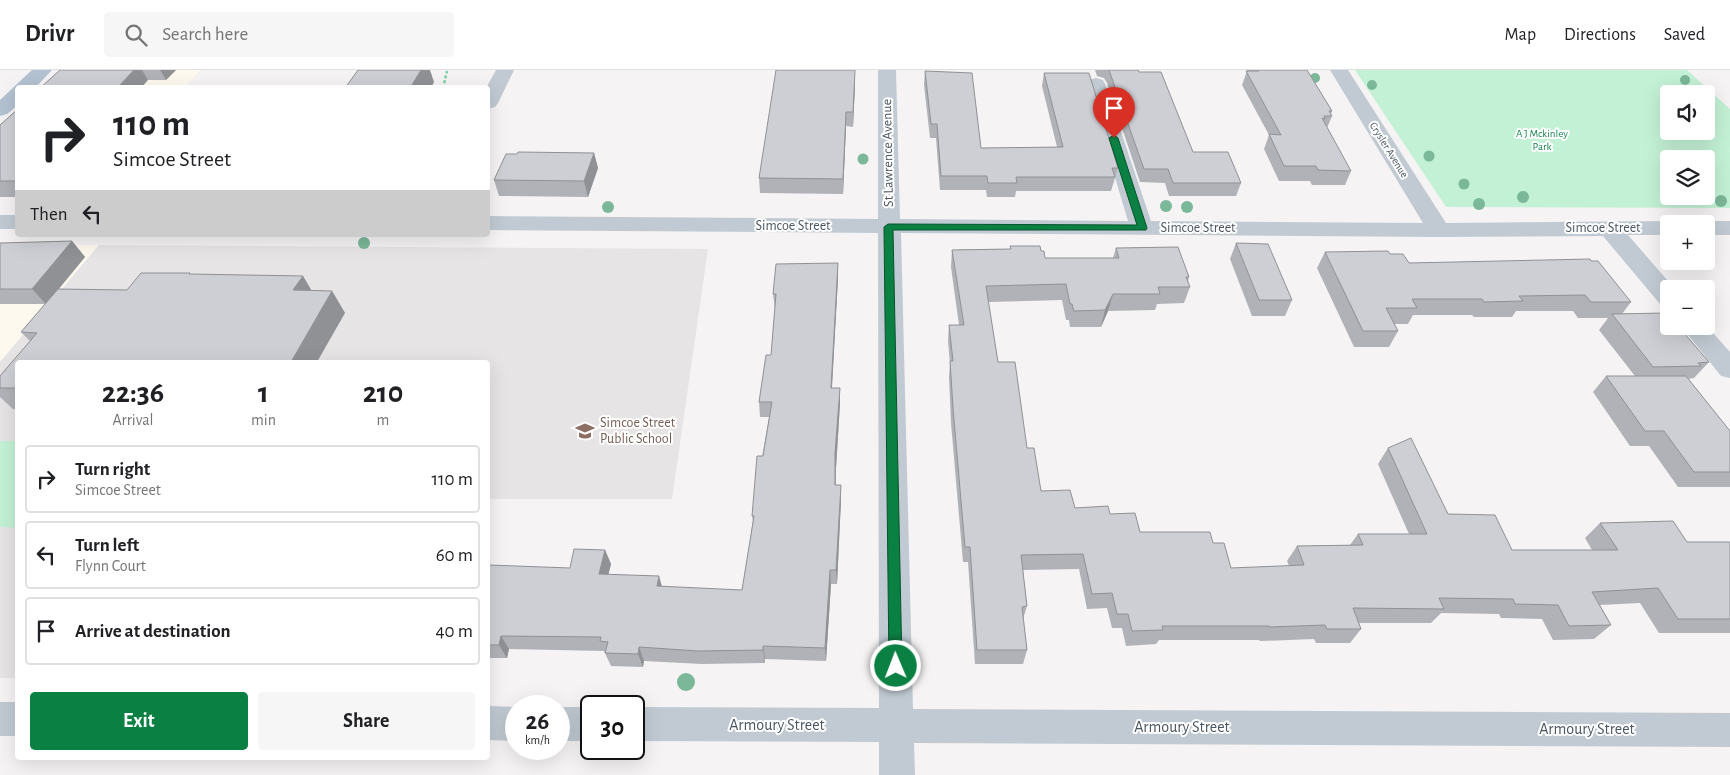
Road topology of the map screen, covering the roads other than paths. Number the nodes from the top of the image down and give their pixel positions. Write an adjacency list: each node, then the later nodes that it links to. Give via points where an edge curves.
1 (44, 70): 6 (main road)
2 (505, 70): 8 (street)
3 (887, 70): 13 (street, St Lawrence Avenue)
4 (1339, 70): 19 (street, Crysler Avenue)
5 (1096, 84): 14 (street)
6 (27, 85)
7 (15, 97): 9 (main road)
8 (490, 99)
9 (0, 110)
10 (0, 222): 11 (street)
11 (15, 222)
12 (490, 223): 13 (street, Simcoe Street)
13 (888, 227): 14 (street, Simcoe Street); 28 (street, St Lawrence Avenue)
14 (1142, 228): 19 (street, Simcoe Street)
15 (1609, 228): 16 (street, Simcoe Street); 19 (street, Simcoe Street); 20 (street)
16 (1660, 228)
17 (1715, 228): 18 (street)
18 (1730, 228)
19 (1439, 230)
20 (1660, 288)
21 (1701, 335): 22 (street)
22 (1730, 369)
23 (0, 719): 24 (street)
24 (15, 719)
25 (490, 724): 26 (street)
26 (505, 724)
27 (645, 724): 28 (street, Armoury Street)
28 (896, 726): 29 (street, Armoury Street); 30 (street, St Lawrence Avenue)
29 (1730, 730)
30 (897, 775)

